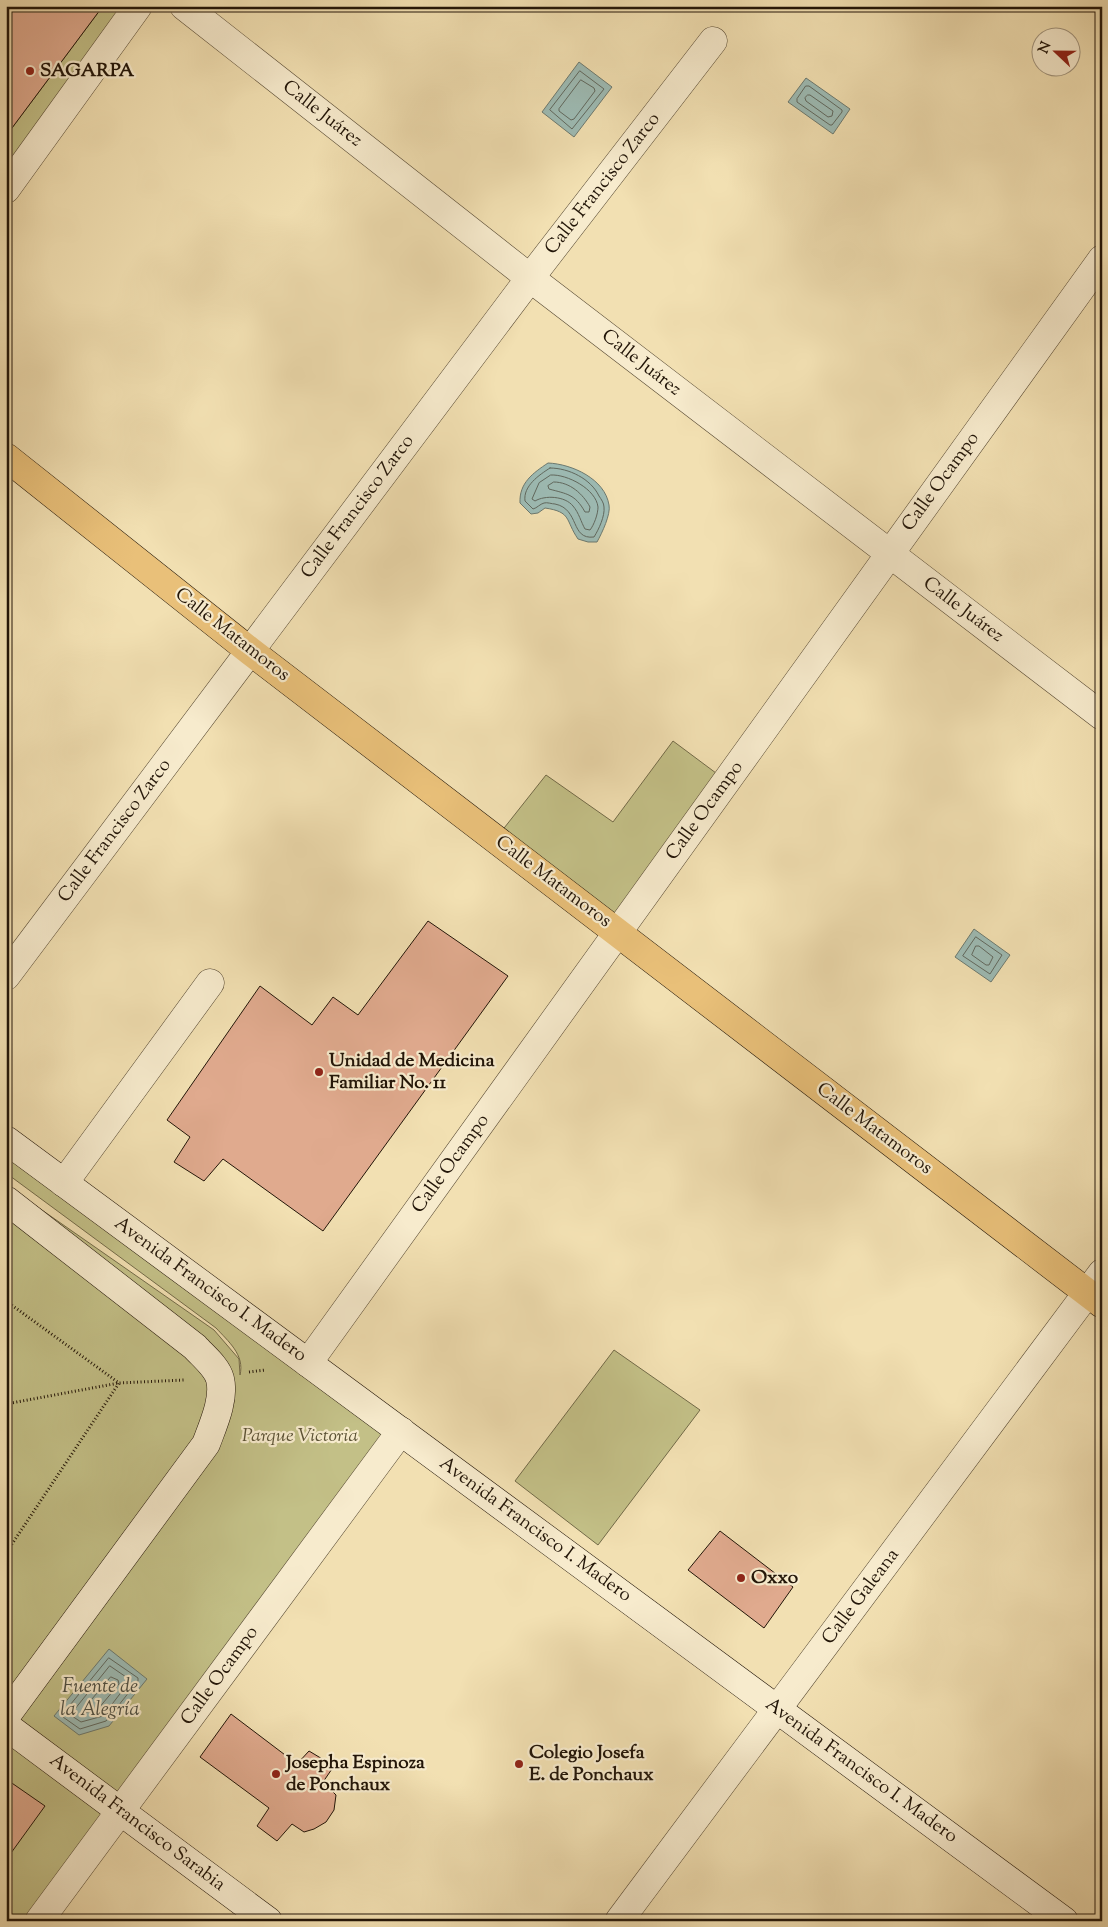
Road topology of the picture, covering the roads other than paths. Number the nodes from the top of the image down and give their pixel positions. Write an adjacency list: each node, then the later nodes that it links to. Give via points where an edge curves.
1 (138, 6): 4 (street)
2 (184, 6): 6 (street, Calle Juárez)
3 (713, 41): 6 (street, Calle Francisco Zarco)
4 (6, 189)
5 (1102, 259): 8 (street, Calle Ocampo)
6 (530, 278): 8 (street, Calle Juárez); 9 (street, Calle Francisco Zarco)
7 (6, 457): 9 (main road, Calle Matamoros)
8 (890, 554): 10 (street, Calle Juárez); 11 (street, Calle Ocampo)
9 (250, 651): 11 (main road, Calle Matamoros); 12 (street, Calle Francisco Zarco)
10 (1102, 716)
11 (618, 932): 17 (main road, Calle Matamoros); 18 (street, Calle Ocampo)
12 (6, 976)
13 (210, 983): 15 (street)
14 (6, 1140): 15 (street, Avenida Francisco I. Madero)
15 (64, 1183): 18 (street, Avenida Francisco I. Madero)
16 (6, 1200): 21 (street, via 195,1348 220,1377 221,1393 206,1444)
17 (1097, 1290): 20 (street, Calle Galeana)
18 (308, 1363): 19 (street, Avenida Francisco I. Madero)
19 (400, 1431): 20 (street, Avenida Francisco I. Madero); 23 (street, Calle Ocampo)
20 (777, 1709): 26 (street, Calle Galeana); 27 (street, Avenida Francisco I. Madero)
21 (6, 1716)
22 (6, 1726): 23 (street, Avenida Francisco Sarabia)
23 (120, 1811): 24 (street, Calle Ocampo); 25 (street, Avenida Francisco Sarabia)
24 (40, 1921)
25 (268, 1921)
26 (619, 1921)
27 (1064, 1921)

